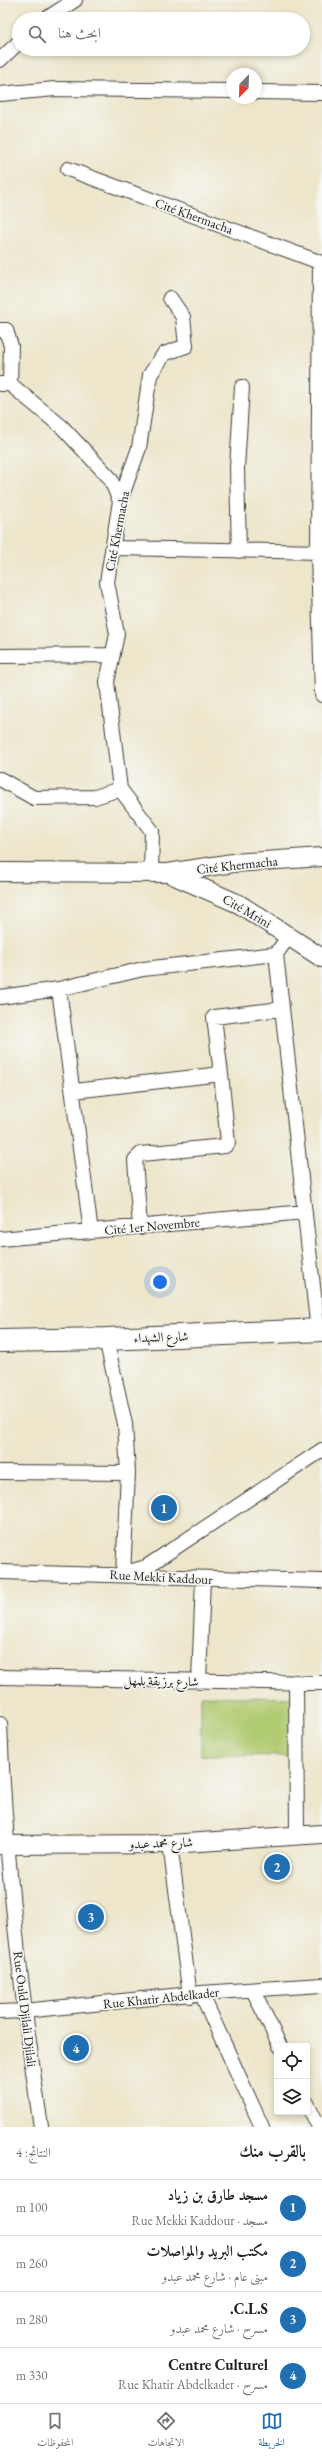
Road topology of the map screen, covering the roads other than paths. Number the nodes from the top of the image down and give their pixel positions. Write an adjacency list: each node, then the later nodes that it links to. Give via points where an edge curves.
1 (75, 0): 2 (street)
2 (57, 12)
3 (12, 49): 4 (street)
4 (0, 60)
5 (226, 92): 8 (street, via 55,89)
6 (262, 92): 7 (street)
7 (322, 93)
8 (0, 94)
9 (68, 169): 10 (street, Cité Khermacha)
10 (321, 263): 18 (street, Cité Khermacha)
11 (170, 298): 15 (street, Cité Khermacha, via 183,317 186,346 164,354 150,376 139,448)
12 (0, 330): 13 (street, via 6,330 10,346)
13 (5, 384): 15 (street, via 62,427 110,478)
14 (242, 387): 17 (street, via 237,468)
15 (120, 501): 16 (street, Cité Khermacha)
16 (113, 548): 17 (street); 19 (street, Cité Khermacha, via 107,582 117,634)
17 (239, 551): 18 (street)
18 (320, 552): 21 (street, Cité Khermacha)
19 (112, 655): 20 (street); 23 (street, Cité Khermacha, via 107,682)
20 (0, 656)
21 (322, 695)
22 (0, 779): 23 (street, via 34,798 94,796)
23 (120, 789): 26 (street, via 152,831)
24 (322, 857): 26 (street, Cité Khermacha, via 233,862)
25 (0, 872): 26 (street, Cité Khermacha)
26 (160, 873): 27 (street, Cité Mrini, via 239,904)
27 (289, 936): 28 (street); 29 (street, Cité Mrini)
28 (276, 954): 30 (street, via 143,968); 32 (street)
29 (322, 958)
30 (59, 989): 31 (street); 34 (street)
31 (0, 997)
32 (281, 1009): 33 (street, via 214,1017); 35 (street)
33 (221, 1074): 34 (street); 36 (street, via 228,1143 225,1146 141,1154 137,1157 135,1160)
34 (74, 1091): 37 (street)
35 (304, 1212): 36 (street, Cité 1er Novembre); 39 (street)
36 (140, 1227): 37 (street, Cité 1er Novembre)
37 (91, 1232): 38 (street, Cité 1er Novembre)
38 (0, 1239)
39 (320, 1330): 40 (main road, شارع الشهداء)
40 (106, 1339): 41 (main road, شارع الشهداء); 44 (street, via 125,1424)
41 (0, 1341)
42 (322, 1450): 46 (street, via 146,1567)
43 (0, 1472): 44 (street)
44 (128, 1473): 46 (street)
45 (0, 1572): 46 (street, Rue Mekki Kaddour)
46 (123, 1574): 47 (street, Rue Mekki Kaddour)
47 (203, 1579): 48 (street, Rue Mekki Kaddour); 50 (street)
48 (322, 1581)
49 (0, 1677): 50 (street, شارع برزيقة بلمهل)
50 (199, 1682): 51 (street, شارع برزيقة بلمهل)
51 (296, 1682): 52 (street, شارع برزيقة بلمهل); 56 (street)
52 (322, 1683)
53 (0, 1724): 54 (street, Rue Ould Djilali Djilali)
54 (1, 1796): 58 (street, Rue Ould Djilali Djilali)
55 (322, 1834): 56 (street, شارع محمد عبدو)
56 (297, 1835): 57 (street, شارع محمد عبدو)
57 (170, 1844): 58 (street, شارع محمد عبدو); 61 (street)
58 (3, 1845): 62 (street, Rue Ould Djilali Djilali)
59 (322, 1985): 60 (street, Rue Khatir Abdelkader)
60 (254, 1990): 61 (street, Rue Khatir Abdelkader); 64 (street)
61 (195, 1994): 62 (street, Rue Khatir Abdelkader); 67 (street)
62 (24, 2011): 63 (street, Rue Khatir Abdelkader); 66 (street, Rue Ould Djilali Djilali)
63 (0, 2012)
64 (279, 2043)
65 (310, 2110): 68 (street)
66 (41, 2127)
67 (262, 2127)
68 (318, 2127)

